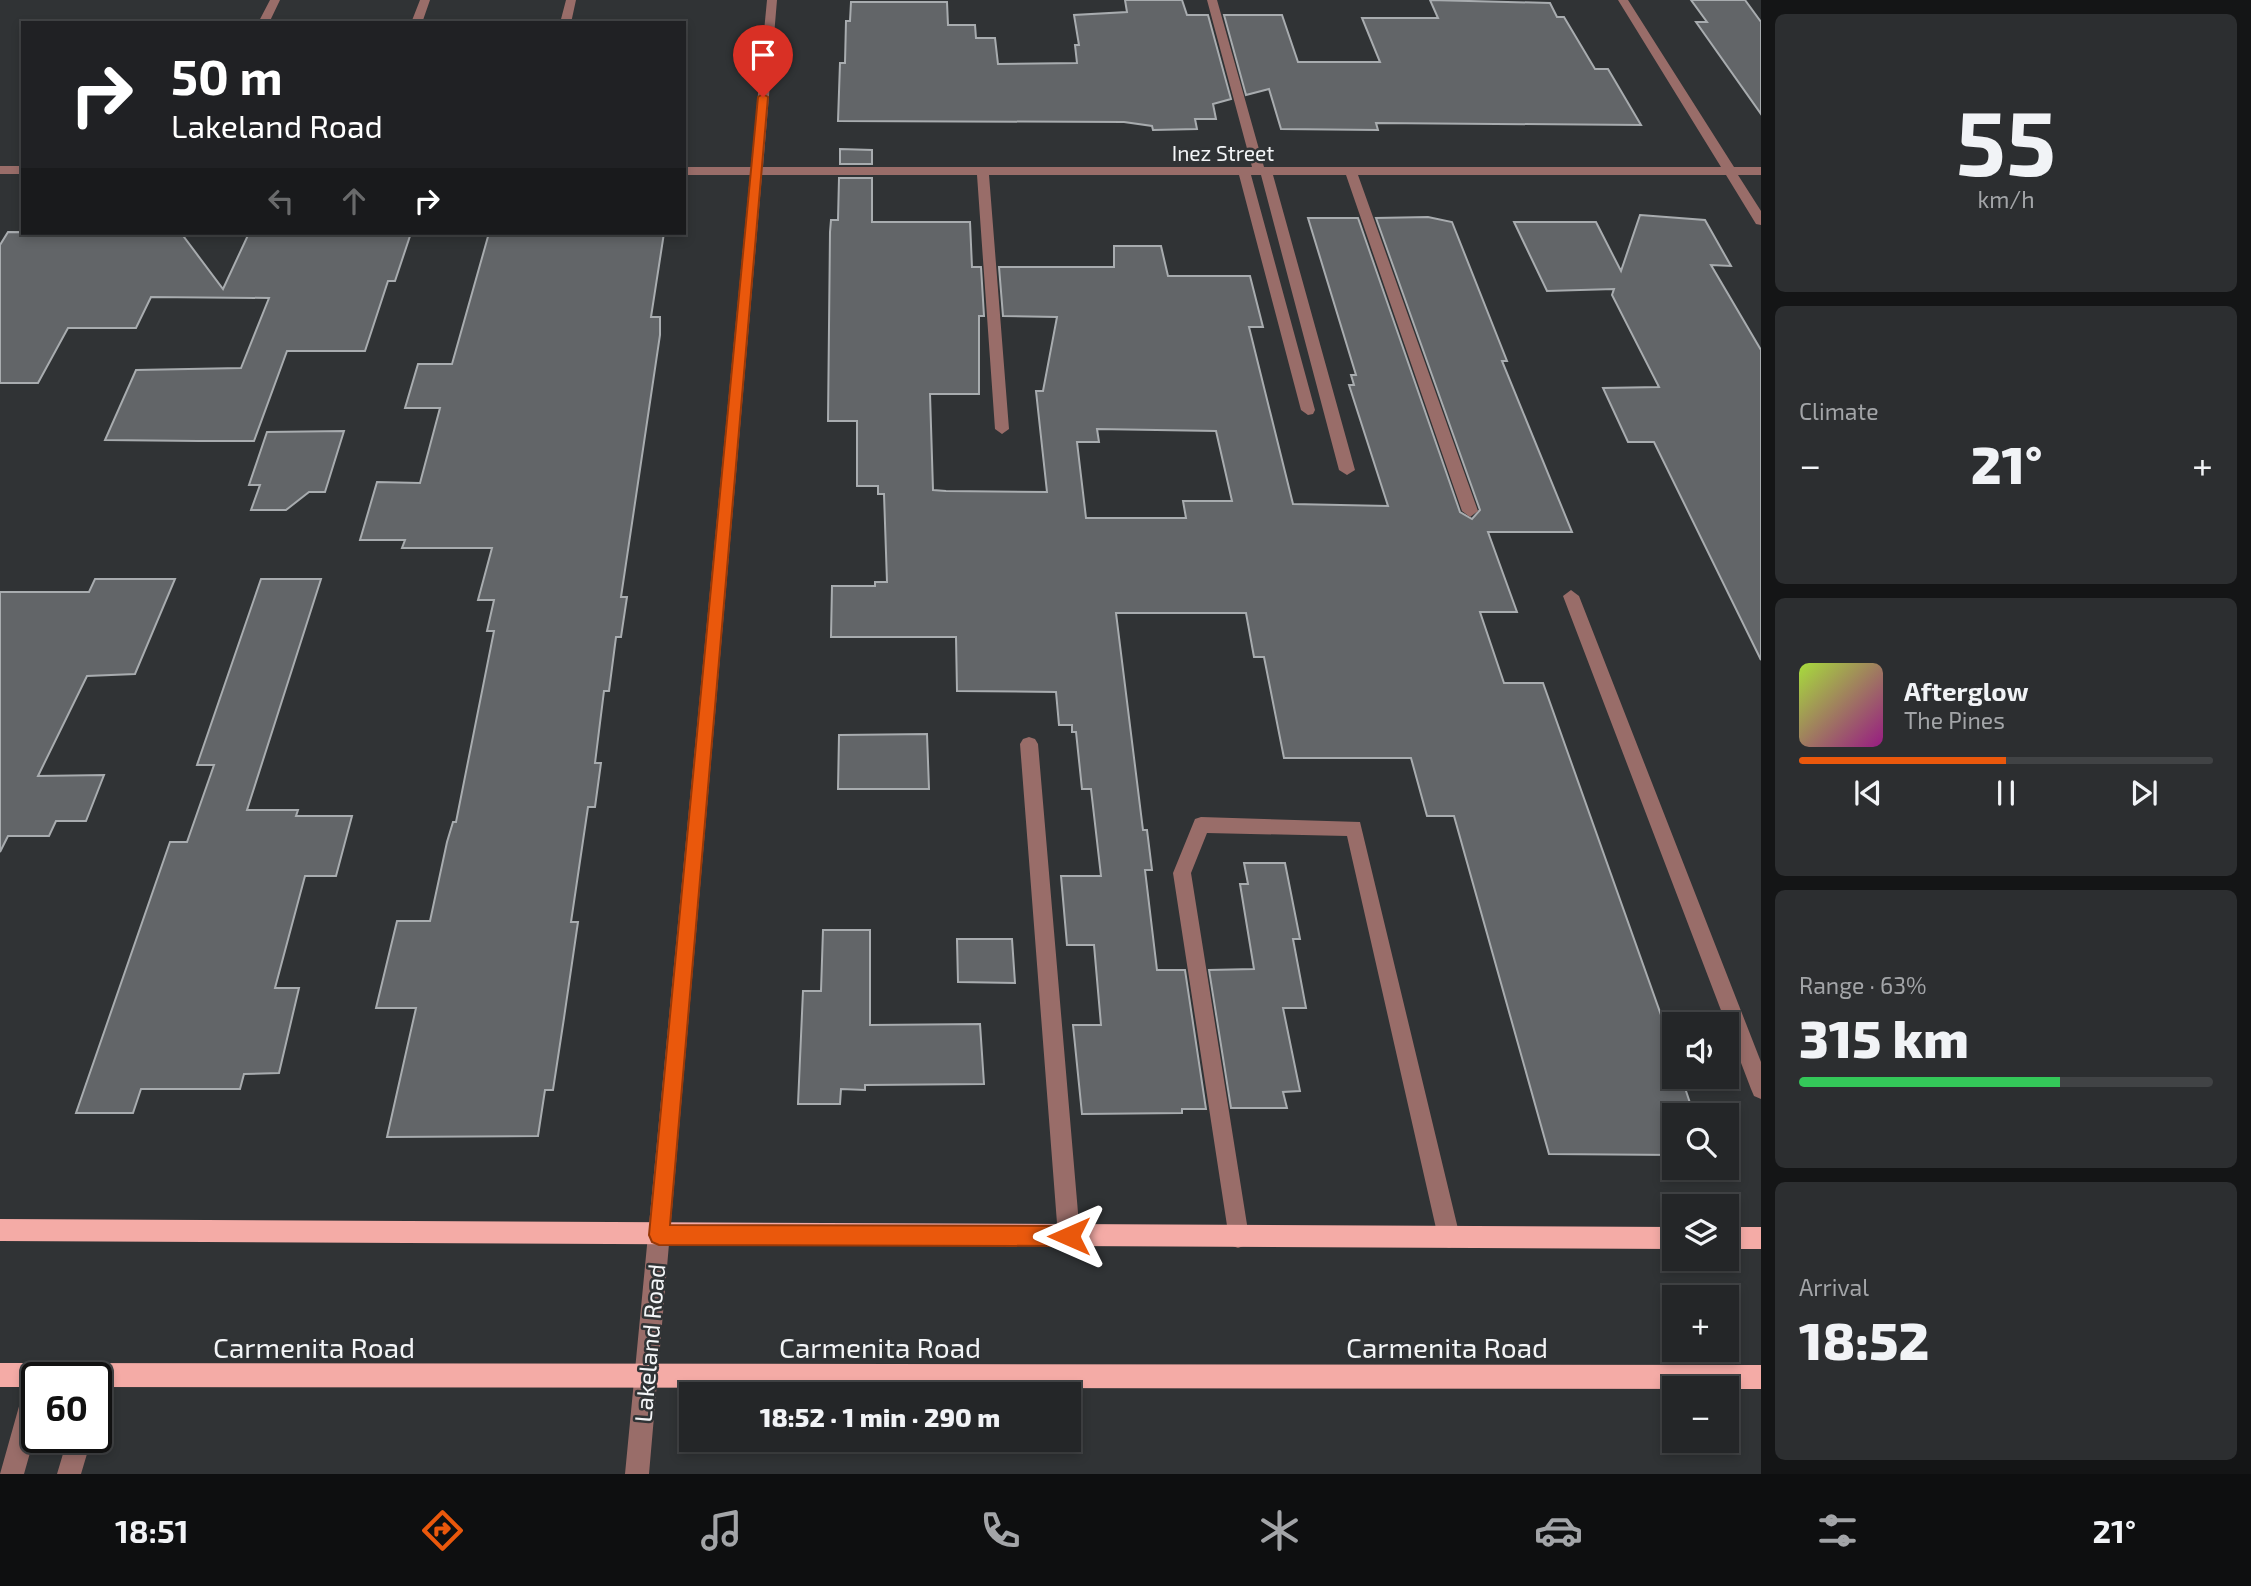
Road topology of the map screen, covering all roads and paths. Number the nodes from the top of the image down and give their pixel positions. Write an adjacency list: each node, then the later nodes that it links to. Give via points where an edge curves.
1 (275, 0): 7 (street)
2 (425, 0): 8 (street)
3 (571, 0): 9 (street)
4 (772, 0): 12 (street, Lakeland Road)
5 (1212, 0): 15 (street)
6 (1623, 0): 17 (street)
7 (264, 21)
8 (417, 21)
9 (566, 21)
10 (4, 170): 19 (street)
11 (686, 171): 12 (street, Inez Street)
12 (756, 171): 13 (street, Inez Street); 29 (street, Lakeland Road)
13 (983, 171): 14 (street, Inez Street); 22 (street)
14 (1244, 171): 15 (street, Inez Street); 21 (street)
15 (1263, 171): 16 (street, Inez Street); 23 (street)
16 (1350, 171): 17 (street, Inez Street); 24 (street)
17 (1730, 171): 18 (street, Inez Street); 20 (street)
18 (1761, 171)
19 (0, 182)
20 (1761, 221)
21 (1308, 410)
22 (1002, 429)
23 (1347, 470)
24 (1470, 511)
25 (1571, 596): 27 (street)
26 (1029, 744): 30 (street)
27 (1761, 1089)
28 (0, 1230): 29 (main road)
29 (659, 1235): 30 (main road); 39 (street, Lakeland Road)
30 (1069, 1236): 31 (main road)
31 (1238, 1237): 32 (main road); 32 (street, via 1182,873 1201,825 1354,828)
32 (1449, 1237): 33 (main road)
33 (1662, 1238)
34 (1739, 1238): 35 (main road)
35 (1761, 1238)
36 (0, 1375): 38 (main road, Carmenita Road)
37 (112, 1376): 39 (main road, Carmenita Road)
38 (21, 1377)
39 (646, 1377): 40 (main road, Carmenita Road); 45 (street, Lakeland Road)
40 (1761, 1377)
41 (21, 1441): 43 (street)
42 (75, 1453): 44 (street)
43 (12, 1474)
44 (69, 1474)
45 (637, 1474)

